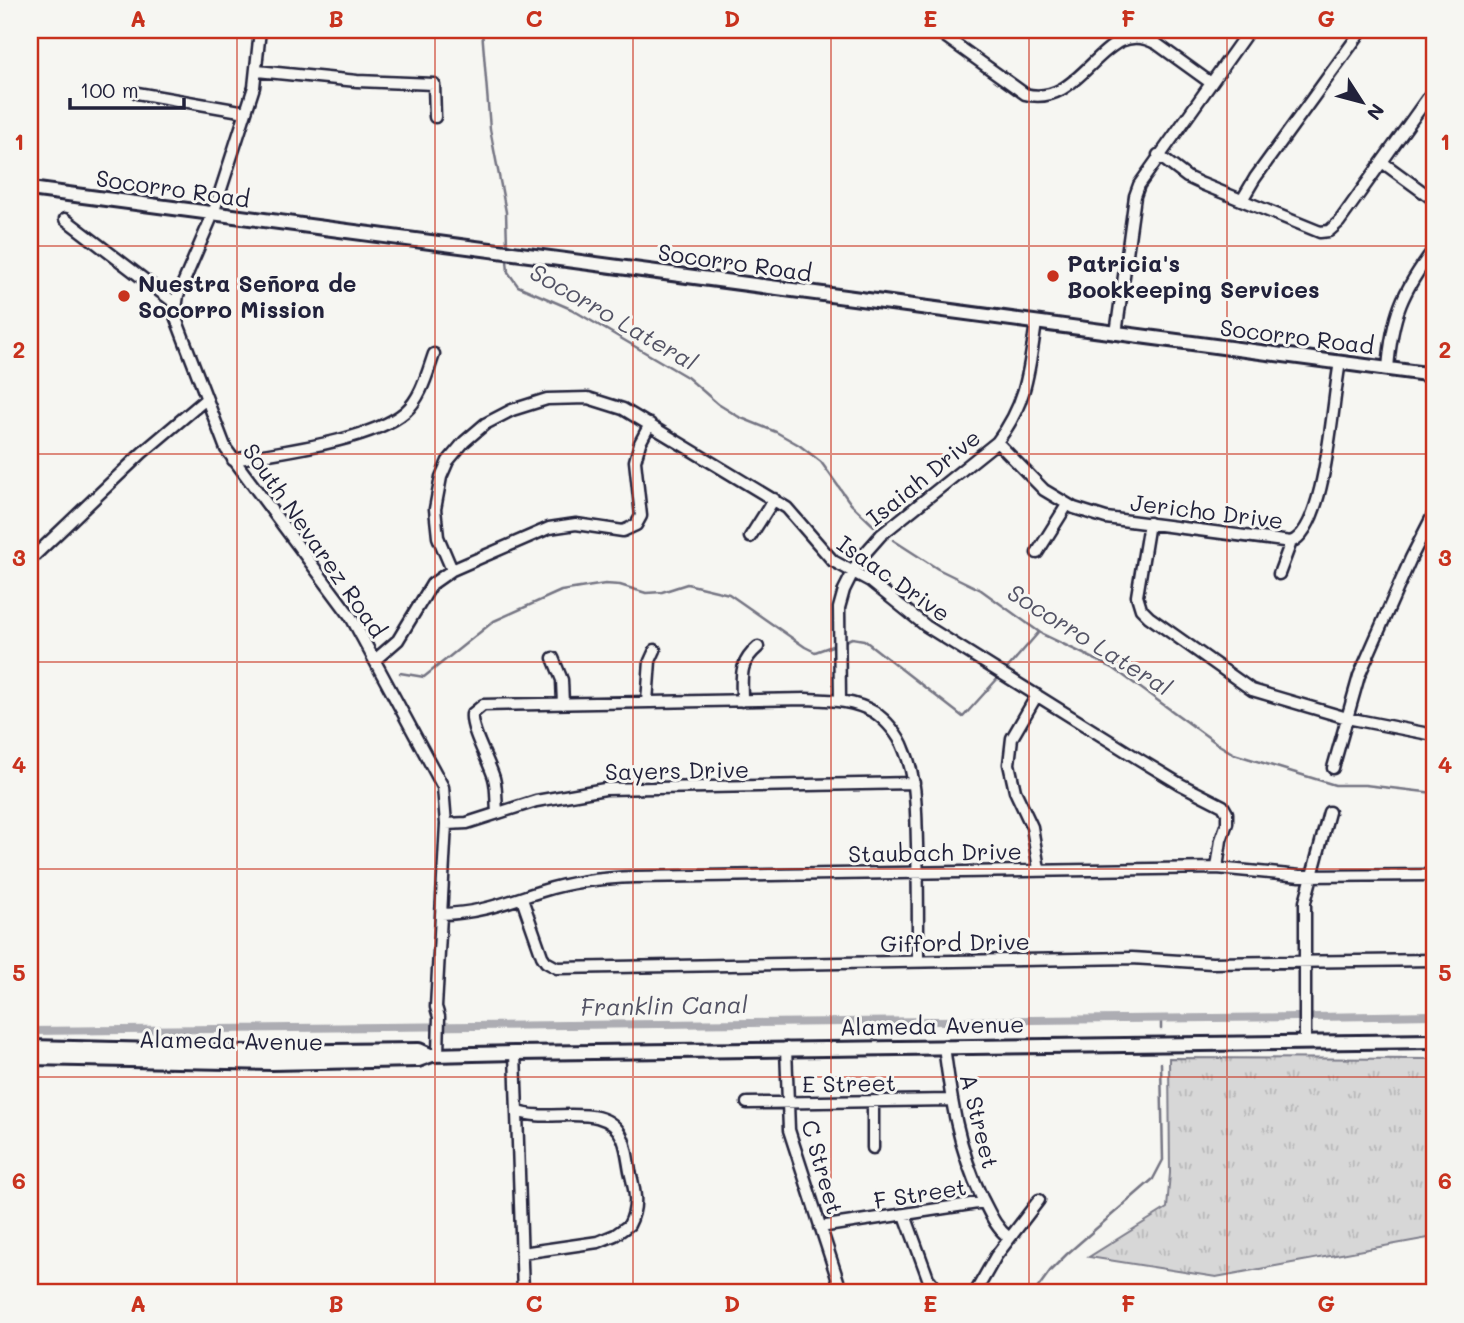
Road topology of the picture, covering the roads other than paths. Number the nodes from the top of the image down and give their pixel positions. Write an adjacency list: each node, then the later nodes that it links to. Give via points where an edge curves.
1 (260, 30): 5 (street)
2 (936, 30): 6 (street, via 1025,94 1036,97 1059,92 1109,47 1136,37 1149,39)
3 (1250, 30): 6 (street)
4 (1362, 30): 14 (street)
5 (257, 71): 9 (street); 10 (street, via 434,84)
6 (1211, 83): 11 (street)
7 (1434, 89): 12 (street)
8 (137, 93): 9 (street)
9 (247, 111): 16 (street)
10 (435, 117)
11 (1158, 155): 14 (street, via 1187,177); 21 (street, via 1135,196)
12 (1382, 162): 14 (street, via 1327,232); 15 (street)
13 (30, 188): 16 (main road, Socorro Road)
14 (1242, 200)
15 (1434, 200)
16 (213, 214): 19 (street); 20 (main road, Socorro Road)
17 (65, 219): 19 (street)
18 (1434, 249): 24 (street, via 1408,285 1396,314)
19 (175, 303): 26 (street, South Nevarez Road, via 177,322)
20 (1036, 323): 21 (main road, Socorro Road); 28 (street, Isaiah Drive, via 1026,389 1015,417)
21 (1116, 334): 23 (main road, Socorro Road)
22 (434, 354): 29 (street, via 419,393 404,413 338,440)
23 (1340, 363): 24 (main road, Socorro Road); 35 (street, Jericho Drive, via 1321,489 1302,534)
24 (1388, 369): 25 (main road, Socorro Road)
25 (1434, 376)
26 (205, 399): 29 (street, South Nevarez Road); 37 (street)
27 (650, 424): 30 (street, Isaac Drive); 38 (street, via 635,461 641,516 631,529 560,525); 38 (street, Isaac Drive, via 604,402 571,398 531,402 485,424 454,453 439,482 435,509 438,537)
28 (997, 442): 31 (street, Jericho Drive, via 1044,491); 39 (street, Isaiah Drive, via 881,535)
29 (233, 460): 44 (street, South Nevarez Road, via 343,606)
30 (774, 499): 34 (street); 39 (street, Isaac Drive, via 787,508 824,554)
31 (1067, 505): 33 (street, Jericho Drive, via 1107,518); 36 (street)
32 (1434, 513): 50 (street, via 1369,652)
33 (1149, 523): 35 (street, Jericho Drive); 50 (street, via 1137,596 1144,612 1251,690)
34 (750, 537)
35 (1291, 542): 40 (street)
36 (1037, 552)
37 (30, 560)
38 (452, 570): 44 (street, via 432,584 398,640)
39 (852, 572): 45 (street, Isaac Drive, via 926,626); 47 (street, Isaiah Drive, via 839,608)
40 (1279, 574)
41 (758, 647): 46 (street, via 741,671)
42 (655, 650): 48 (street, via 649,661)
43 (553, 658): 49 (street, via 562,680)
44 (375, 660): 56 (street, South Nevarez Road, via 439,778)
45 (1037, 695): 57 (street, Isaac Drive, via 1223,806 1227,823); 58 (street, via 1012,738 1009,764 1015,791 1032,827)
46 (742, 701): 47 (street); 48 (street)
47 (840, 701): 53 (street, via 858,705 887,724 903,745)
48 (647, 702): 49 (street)
49 (563, 704): 55 (street, via 491,704 472,714 494,780)
50 (1347, 718): 51 (street); 52 (street)
51 (1434, 735)
52 (1333, 768)
53 (914, 783): 55 (street, Sayers Drive, via 605,789); 59 (street)
54 (1329, 811): 61 (street)
55 (497, 813): 56 (street, Sayers Drive)
56 (446, 824): 63 (street, South Nevarez Road)
57 (1217, 868): 58 (street, Staubach Drive); 61 (street, Staubach Drive)
58 (1039, 869): 59 (street, Staubach Drive)
59 (918, 872): 62 (street, Staubach Drive, via 591,879); 65 (street)
60 (1434, 875): 61 (street, Staubach Drive)
61 (1311, 876): 66 (street, via 1305,902)
62 (522, 899): 63 (street, Staubach Drive, via 472,913); 65 (street, Gifford Drive, via 542,956 557,968)
63 (441, 914): 72 (street, South Nevarez Road)
64 (1434, 960): 66 (street, Gifford Drive)
65 (918, 961): 66 (street, Gifford Drive, via 1132,958)
66 (1304, 962): 68 (street)
67 (1434, 1041): 68 (main road, Alameda Avenue)
68 (1305, 1042): 69 (main road, Alameda Avenue)
69 (944, 1046): 71 (main road, Alameda Avenue); 75 (street, A Street)
70 (30, 1047): 72 (main road, Alameda Avenue)
71 (786, 1048): 73 (main road, Alameda Avenue); 78 (street, C Street)
72 (435, 1051): 73 (main road, Alameda Avenue); 74 (main road, Alameda Avenue, via 418,1060 271,1063)
73 (515, 1052): 79 (street)
74 (30, 1058)
75 (951, 1100): 76 (street, E Street); 82 (street, A Street, via 964,1156)
76 (873, 1102): 78 (street, E Street); 80 (street)
77 (747, 1103): 78 (street, E Street)
78 (788, 1103): 84 (street, C Street, via 791,1140)
79 (517, 1111): 86 (street); 86 (street, via 531,1117 591,1116 608,1121 623,1140 636,1203 629,1225 608,1238)
80 (873, 1148)
81 (1039, 1200): 85 (street)
82 (984, 1202): 83 (street, F Street); 85 (street, A Street, via 997,1227)
83 (905, 1215): 84 (street, F Street); 89 (street, via 924,1270)
84 (820, 1227): 88 (street, C Street)
85 (1009, 1238): 90 (street)
86 (522, 1253): 87 (street)
87 (523, 1293)
88 (842, 1293)
89 (940, 1293)
90 (975, 1293)

